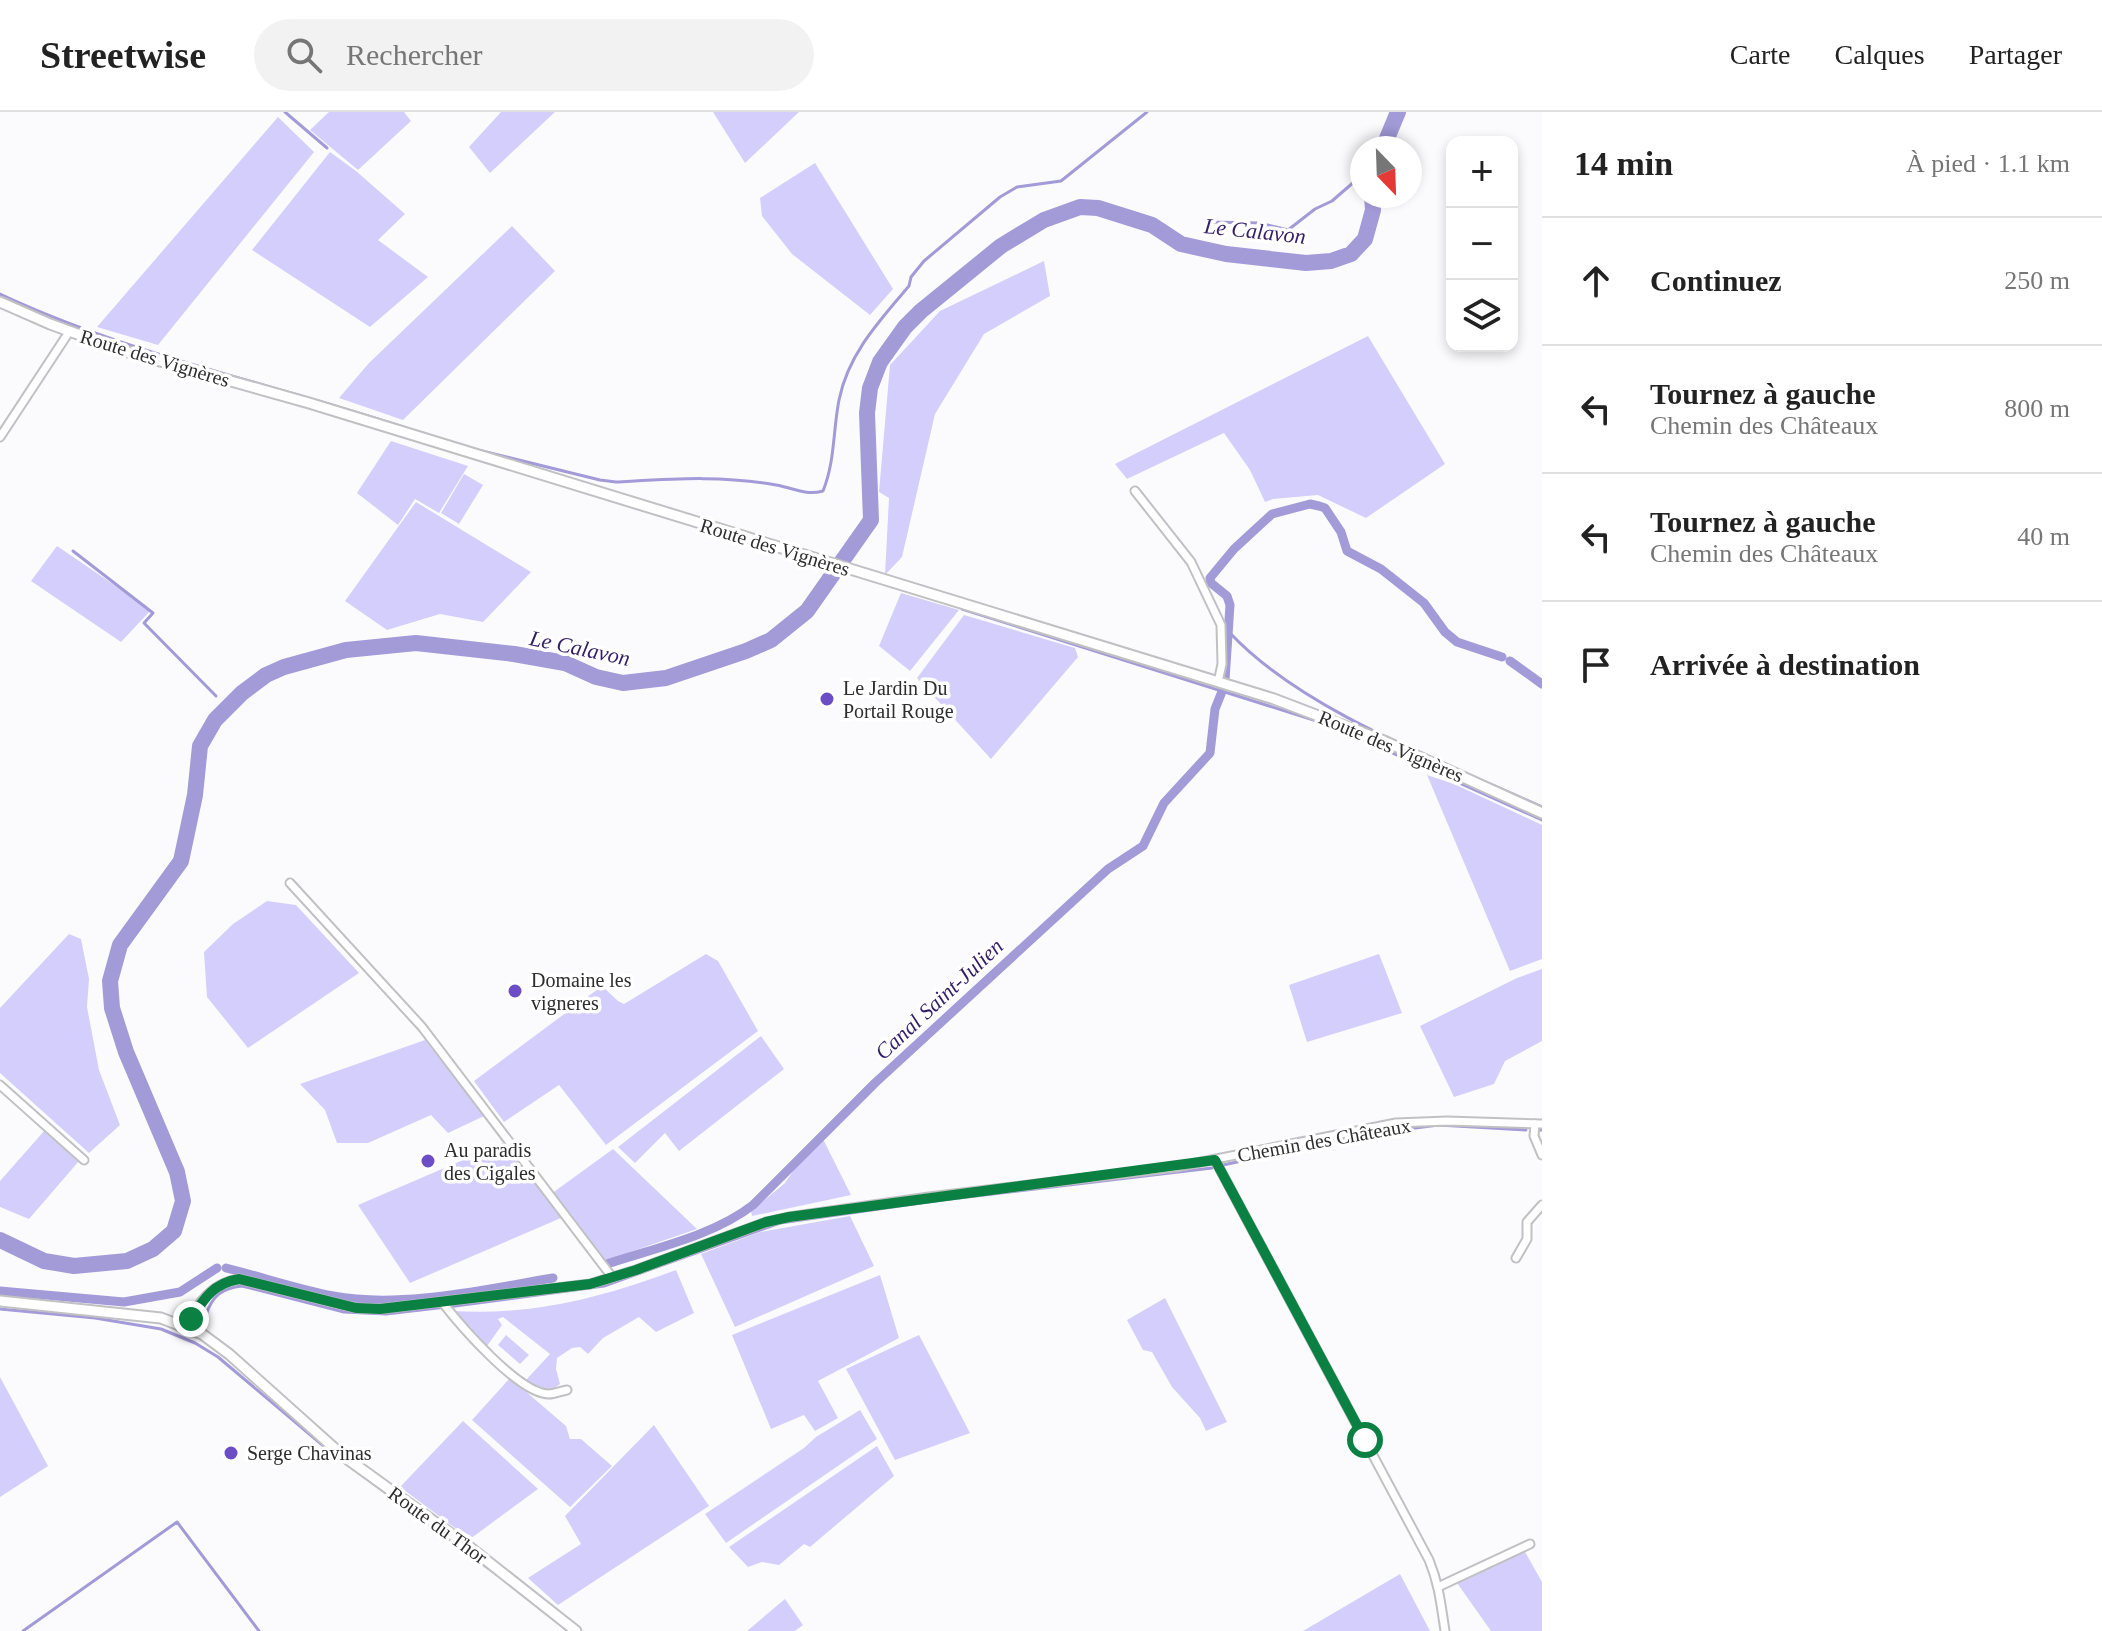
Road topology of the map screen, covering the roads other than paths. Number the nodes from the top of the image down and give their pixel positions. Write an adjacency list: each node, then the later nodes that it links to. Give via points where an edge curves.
1 (0, 302): 2 (street, Route des Vignères)
2 (69, 332): 3 (street); 5 (street, Route des Vignères)
3 (0, 437)
4 (1135, 491): 5 (street, via 1191,562 1221,625)
5 (1223, 683): 6 (street, Route des Vignères, via 1330,718)
6 (1542, 813)
7 (290, 883): 15 (street, via 422,1027)
8 (0, 1085): 11 (street)
9 (1539, 1124): 10 (street, via 1534,1136); 12 (street, Chemin des Châteaux, via 1396,1123)
10 (1542, 1155)
11 (84, 1160)
12 (1215, 1160): 15 (street, Chemin des Châteaux, via 766,1222); 21 (street)
13 (1542, 1205): 14 (street, via 1527,1222 1527,1239)
14 (1516, 1258)
15 (612, 1277): 17 (street, Chemin des Châteaux)
16 (0, 1301): 18 (street, via 126,1313)
17 (442, 1302): 18 (street, Chemin des Châteaux, via 356,1308 239,1279 214,1288); 19 (street, via 464,1331 523,1385 547,1395)
18 (189, 1327): 22 (street, Route du Thor, via 229,1354 342,1455)
19 (567, 1390)
20 (1530, 1544): 21 (street)
21 (1440, 1586): 23 (street)
22 (576, 1631)
23 (1445, 1631)

